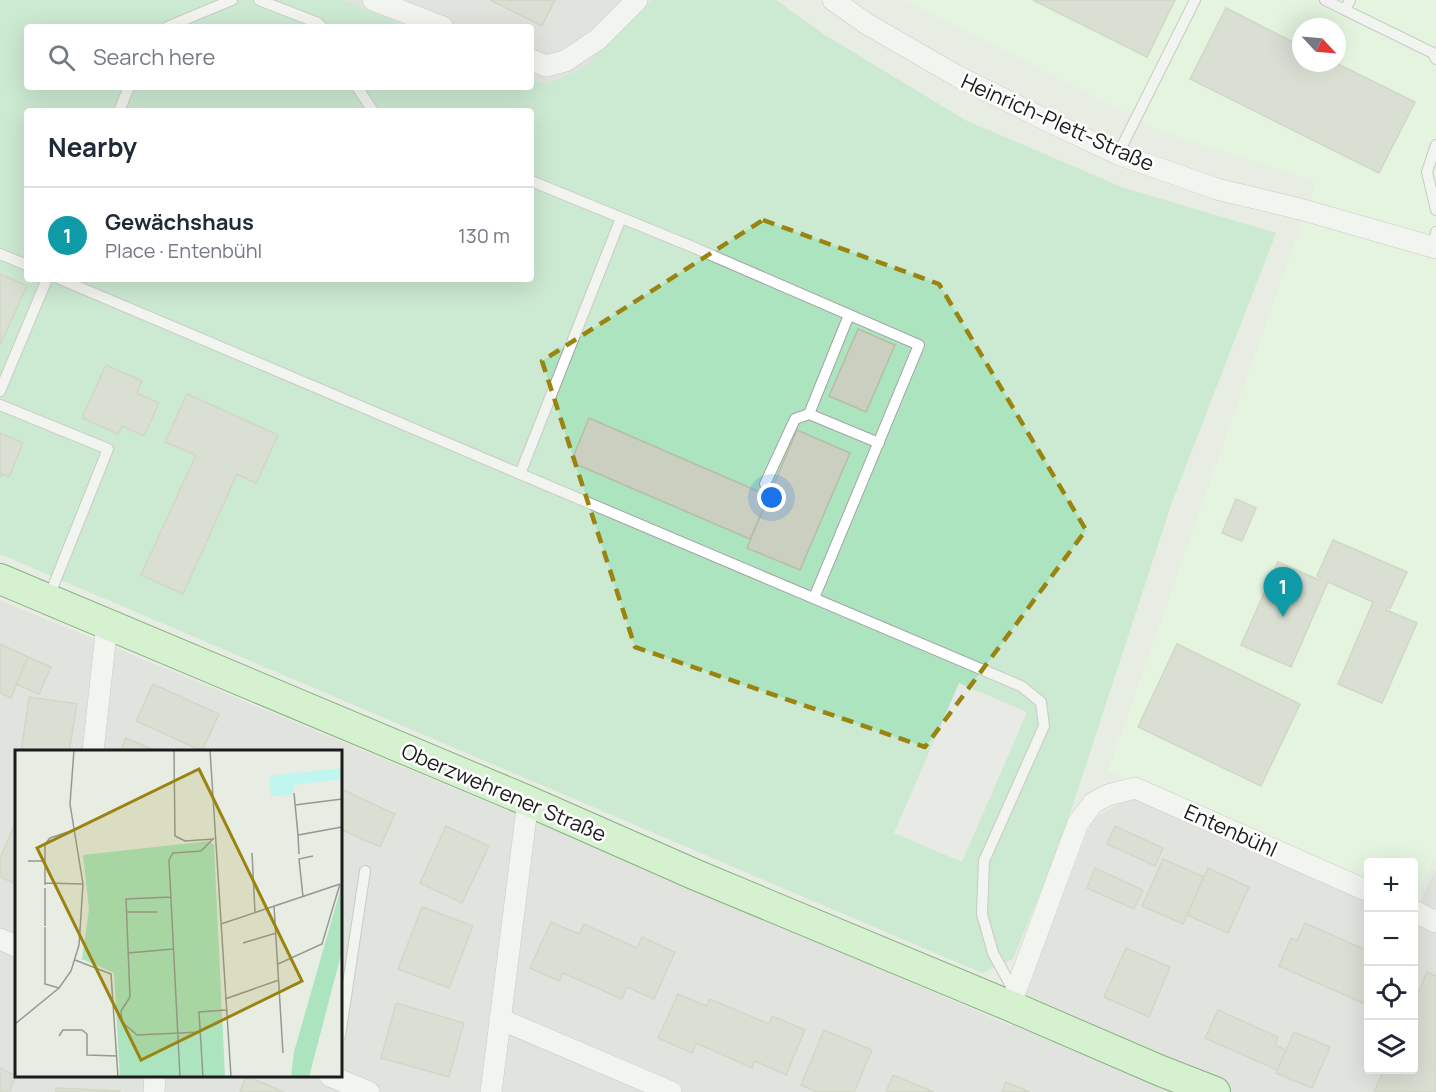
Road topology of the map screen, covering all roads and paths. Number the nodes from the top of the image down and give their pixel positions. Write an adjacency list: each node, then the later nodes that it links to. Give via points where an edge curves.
1 (232, 0): 9 (lane)
2 (259, 0): 10 (lane)
3 (372, 0): 11 (street)
4 (637, 0): 13 (street, via 598,39 565,61 546,66)
5 (833, 0): 19 (street, Heinrich-Plett-Straße, via 957,76)
6 (1195, 0): 19 (lane)
7 (1325, 0): 8 (lane)
8 (1347, 5): 12 (lane, via 1433,52)
9 (174, 24)
10 (319, 24)
11 (435, 24)
12 (1436, 59)
13 (534, 61)
14 (128, 90): 16 (lane)
15 (359, 90): 17 (lane)
16 (120, 108)
17 (371, 108)
18 (1436, 145): 21 (lane, via 1427,172)
19 (1119, 154): 23 (street, Heinrich-Plett-Straße, via 1217,189)
20 (534, 182): 22 (lane)
21 (1436, 210)
22 (621, 218): 28 (lane); 33 (lane)
23 (1435, 243)
24 (0, 254): 25 (lane)
25 (24, 264)
26 (46, 282): 29 (lane)
27 (67, 282): 33 (lane)
28 (849, 315): 31 (lane); 32 (lane, via 919,345)
29 (0, 391)
30 (0, 405): 37 (lane, via 108,449)
31 (809, 414): 32 (lane); 34 (lane, via 795,419)
32 (879, 442): 36 (lane)
33 (520, 474): 36 (lane)
34 (765, 484)
35 (0, 579): 37 (main road, Oberzwehrener Straße)
36 (814, 598): 47 (lane, via 1021,686 1041,702 1044,726 984,861 982,914)
37 (48, 599): 38 (main road, Oberzwehrener Straße)
38 (107, 624): 39 (street); 40 (main road, Oberzwehrener Straße)
39 (93, 750)
40 (528, 801): 47 (main road, Oberzwehrener Straße, via 696,874); 48 (street)
41 (365, 871): 49 (lane)
42 (1364, 889): 47 (street, Entenbühl, via 1135,788 1108,795 1093,803 1078,823)
43 (1415, 912): 44 (street)
44 (1436, 922)
45 (0, 939): 46 (street)
46 (15, 946)
47 (1012, 999): 56 (main road, Oberzwehrener Straße, via 1161,1071)
48 (500, 1019): 54 (street); 55 (street)
49 (342, 1023)
50 (155, 1077): 52 (street)
51 (335, 1077): 53 (street)
52 (154, 1092)
53 (369, 1092)
54 (491, 1092)
55 (671, 1092)
56 (1215, 1092)

